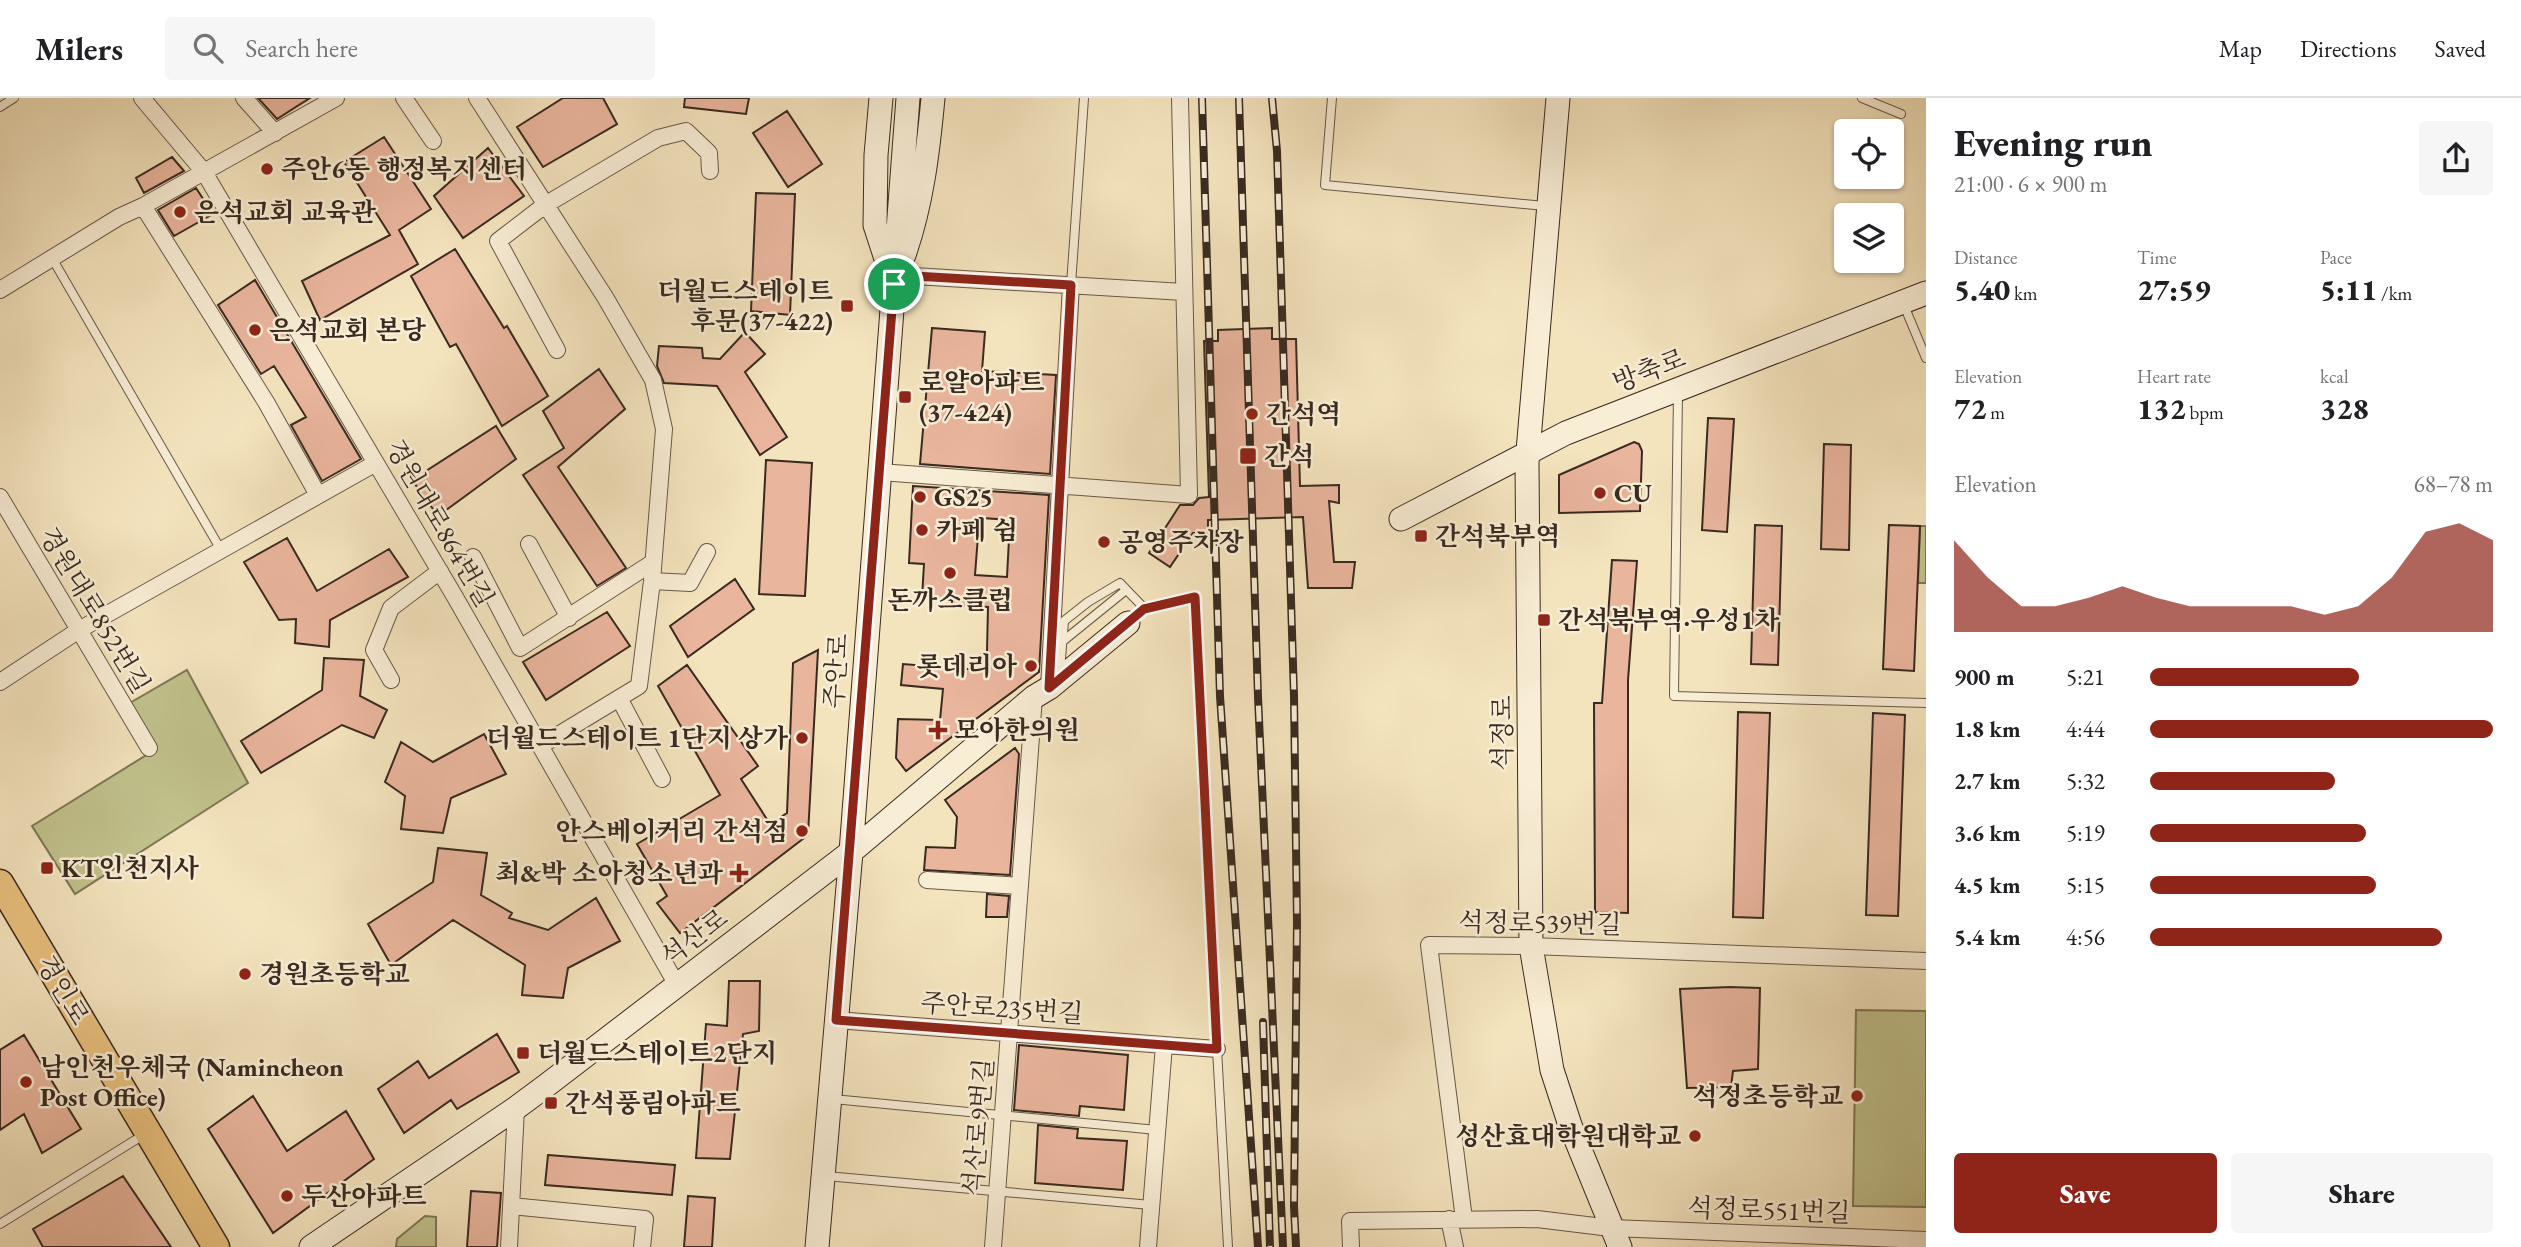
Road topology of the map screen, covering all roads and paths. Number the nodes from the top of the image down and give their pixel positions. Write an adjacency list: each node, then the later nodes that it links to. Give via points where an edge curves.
1 (14, 98): 15 (lane)
2 (142, 98): 20 (street, 경원대로864번길)
3 (244, 98): 17 (street)
4 (336, 98): 17 (street)
5 (404, 98): 18 (street)
6 (477, 98): 21 (street)
7 (881, 98): 25 (main road, via 875,225)
8 (908, 98): 25 (main road, 주안로)
9 (933, 98): 25 (main road, via 928,163 916,221)
10 (1084, 98): 26 (lane)
11 (1180, 98): 28 (street)
12 (1332, 98): 23 (lane, via 1325,186)
13 (1558, 98): 23 (main road, 석정로)
14 (1862, 98): 16 (lane)
15 (0, 107)
16 (1901, 114)
17 (275, 133): 20 (street)
18 (433, 141)
19 (710, 171): 21 (street, via 709,153 686,131 658,138)
20 (204, 172): 22 (street); 35 (street, 경원대로864번길)
21 (545, 205): 31 (street, via 498,242); 45 (street, via 598,302 653,380 664,429)
22 (143, 206): 24 (street); 38 (street, via 266,402)
23 (1549, 206): 34 (main road, 석정로)
24 (52, 258): 27 (street); 42 (lane)
25 (895, 279): 26 (street); 36 (main road, 주안로)
26 (1071, 285): 28 (street); 37 (street, 석산로9번길)
27 (0, 290)
28 (1184, 292): 37 (street, via 1189,495)
29 (1926, 293): 30 (main road, 방축로)
30 (1902, 303): 32 (lane); 33 (main road, 방축로)
31 (557, 351)
32 (1926, 358)
33 (1679, 389): 34 (main road, 방축로); 57 (lane, via 1674,696)
34 (1529, 451): 40 (main road, 방축로); 65 (main road, 석정로)
35 (376, 463): 38 (street); 46 (street, 경원대로864번길)
36 (880, 472): 37 (street); 61 (main road, 주안로)
37 (1058, 486): 55 (street, 석산로9번길)
38 (318, 495): 42 (street)
39 (0, 497): 51 (street, 경원대로852번길)
40 (1401, 519)
41 (529, 544): 50 (street)
42 (221, 550): 51 (street)
43 (707, 552): 47 (street, via 690,583)
44 (473, 557): 50 (street, via 520,649)
45 (652, 564): 47 (street); 50 (street)
46 (440, 571): 53 (street, via 391,608 374,650); 58 (street, 경원대로864번길)
47 (652, 581): 56 (street, via 639,686)
48 (1126, 590): 49 (lane); 52 (lane); 52 (lane, via 1120,583 1064,621)
49 (1136, 616): 55 (main road, 석산로); 71 (lane, via 1195,597)
50 (569, 618)
51 (79, 630): 54 (street); 59 (street, 경원대로852번길)
52 (1063, 640): 55 (lane)
53 (391, 680)
54 (0, 682)
55 (1048, 688): 61 (main road, 석산로); 64 (street, 석산로9번길)
56 (619, 698): 58 (street); 60 (street)
57 (1926, 703)
58 (540, 746): 67 (street, 경원대로864번길)
59 (149, 748)
60 (662, 779)
61 (850, 852): 67 (main road, 석산로); 68 (main road, 주안로)
62 (928, 880): 64 (street)
63 (0, 883): 76 (main road, 경인로)
64 (1020, 886): 69 (street, 석산로9번길)
65 (1531, 946): 66 (street, 석정로539번길); 81 (street, 석정로539번길, via 1429,945); 83 (main road, 석정로, via 1552,1070)
66 (1926, 961)
67 (677, 985): 73 (main road, 석산로)
68 (836, 1020): 69 (street, 주안로235번길); 72 (main road, 주안로)
69 (1010, 1033): 70 (street, 주안로235번길); 74 (street, 석산로9번길)
70 (1164, 1045): 71 (street, 주안로235번길); 75 (street)
71 (1217, 1049): 93 (lane)
72 (830, 1099): 74 (lane); 77 (main road, 주안로)
73 (516, 1108): 80 (street); 87 (main road, 석산로)
74 (1003, 1116): 75 (lane); 78 (street, 석산로9번길)
75 (1157, 1130): 79 (street)
76 (147, 1133): 82 (lane); 86 (main road, 경인로)
77 (823, 1176): 78 (lane); 90 (main road, 주안로)
78 (997, 1192): 79 (lane); 91 (street, 석산로9번길)
79 (1151, 1205): 92 (street)
80 (511, 1206): 88 (street); 89 (street, via 645,1219)
81 (1457, 1219): 83 (street, 석정로551번길, via 1537,1219); 94 (street, 석정로551번길, via 1350,1221); 95 (street)
82 (0, 1224)
83 (1615, 1238): 85 (street, 석정로551번길)
84 (1926, 1240): 85 (street, 석정로551번길)
85 (1779, 1241)
86 (216, 1247)
87 (311, 1247)
88 (509, 1247)
89 (642, 1247)
90 (817, 1247)
91 (993, 1247)
92 (1147, 1247)
93 (1228, 1247)
94 (1351, 1247)
95 (1455, 1247)

